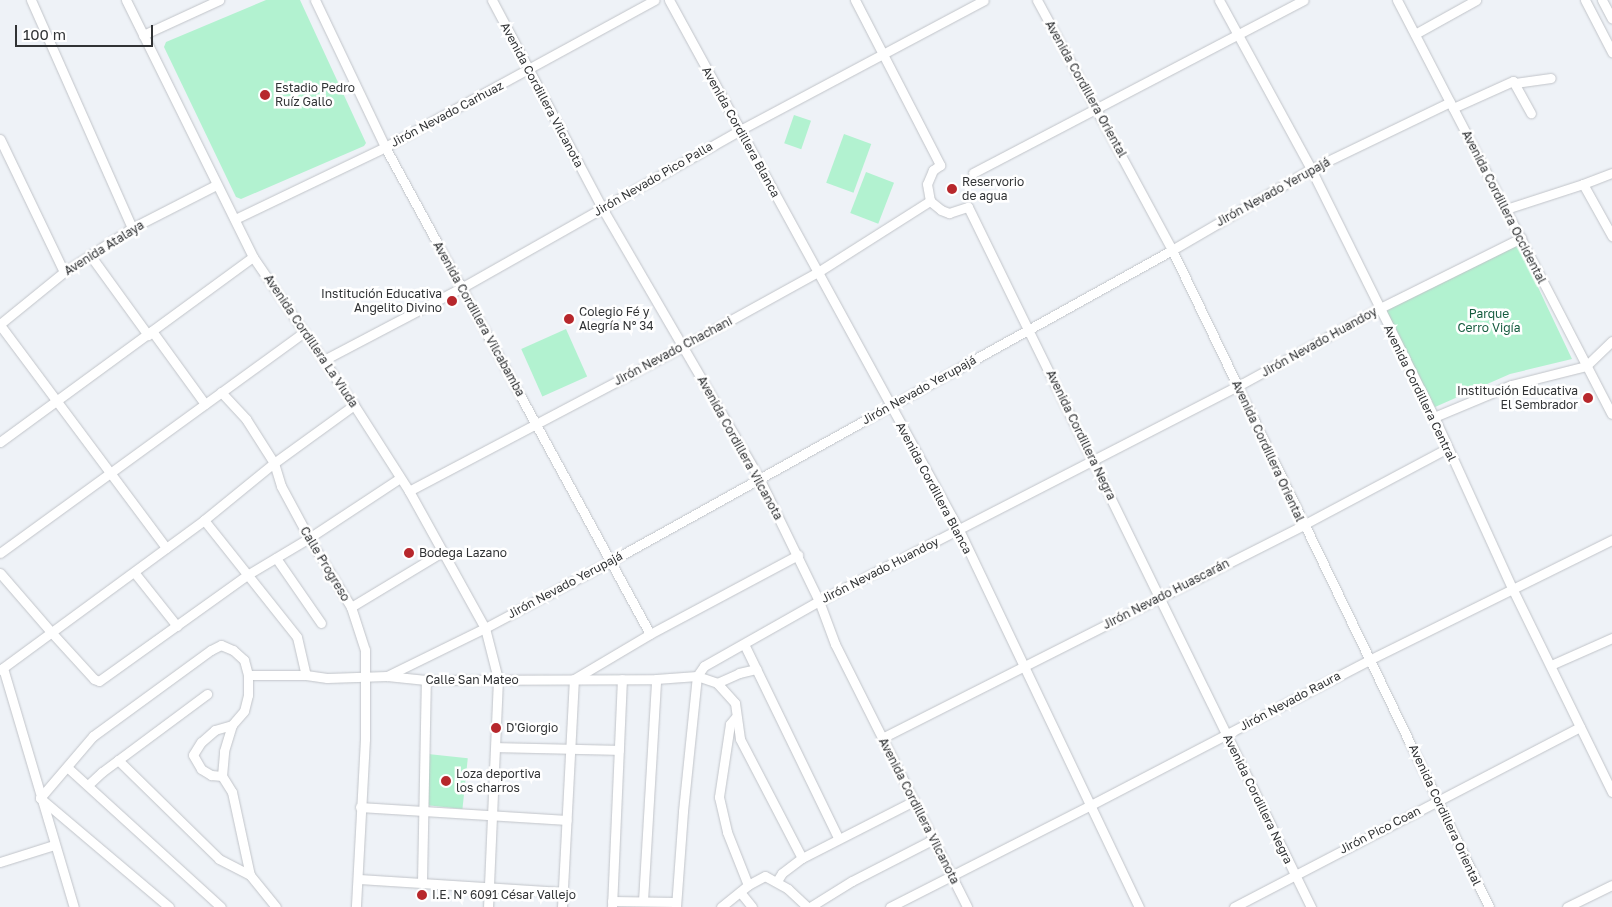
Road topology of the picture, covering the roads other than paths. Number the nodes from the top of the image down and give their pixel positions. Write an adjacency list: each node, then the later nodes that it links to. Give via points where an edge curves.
1 (31, 0): 43 (street)
2 (126, 0): 21 (street, Avenida Cordillera La Viuda)
3 (219, 0): 21 (street)
4 (315, 0): 33 (street, Avenida Cordillera Vilcabamba)
5 (492, 0): 25 (street, Avenida Cordillera Vilcanota)
6 (655, 0): 25 (street, Jirón Nevado Carhuaz)
7 (669, 0): 31 (street, Avenida Cordillera Blanca)
8 (855, 0): 24 (street)
9 (984, 0): 24 (street, Jirón Nevado Pico Palla)
10 (1037, 0): 29 (street, Avenida Cordillera Oriental)
11 (1219, 0): 22 (street, Avenida Cordillera Central)
12 (1304, 0): 22 (street)
13 (1397, 0): 20 (street, Avenida Cordillera Occidental)
14 (1476, 0): 20 (street)
15 (1585, 0): 19 (street)
16 (1602, 0): 17 (street)
17 (1612, 19)
18 (1612, 23): 19 (street)
19 (1600, 30): 23 (street)
20 (1415, 34): 28 (street, Avenida Cordillera Occidental)
21 (143, 35): 38 (street, Avenida Cordillera La Viuda)
22 (1240, 35): 29 (street); 34 (street, Avenida Cordillera Central)
23 (1612, 52)
24 (882, 53): 31 (street, Jirón Nevado Pico Palla); 39 (street, via 940,165 933,170 926,184)
25 (528, 70): 33 (street, Jirón Nevado Carhuaz); 40 (street, Avenida Cordillera Vilcanota)
26 (1551, 78): 27 (street, Jirón Nevado Yerupajá)
27 (1515, 83): 28 (street, Jirón Nevado Yerupajá, via 1513,81); 30 (street)
28 (1452, 105): 34 (street, Jirón Nevado Yerupajá); 41 (street, Avenida Cordillera Occidental)
29 (1096, 108): 35 (street); 46 (street, Avenida Cordillera Oriental)
30 (1530, 113)
31 (740, 130): 40 (street, Jirón Nevado Pico Palla); 50 (street, Avenida Cordillera Blanca)
32 (0, 140): 49 (street)
33 (385, 147): 42 (street, Jirón Nevado Carhuaz); 51 (street, Avenida Cordillera Vilcabamba)
34 (1311, 169): 46 (street, Jirón Nevado Yerupajá); 52 (street, Avenida Cordillera Central)
35 (973, 173)
36 (1612, 173): 37 (street)
37 (1583, 184): 41 (street); 44 (street)
38 (216, 185): 42 (street, Avenida Cordillera La Viuda); 43 (street, Avenida Atalaya)
39 (930, 201): 50 (street, Jirón Nevado Chachani); 54 (street, Avenida Cordillera Negra, via 949,213 968,207)
40 (602, 208): 51 (street, Jirón Nevado Pico Palla); 58 (street, Avenida Cordillera Vilcanota)
41 (1506, 209): 45 (street, Avenida Cordillera Occidental)
42 (235, 219): 48 (street, Avenida Cordillera La Viuda)
43 (132, 228): 47 (street, Avenida Atalaya)
44 (1612, 236)
45 (1521, 238): 52 (street, Jirón Nevado Huandoy); 60 (street, Avenida Cordillera Occidental)
46 (1172, 250): 54 (street, Jirón Nevado Yerupajá); 61 (street, Avenida Cordillera Oriental)
47 (90, 255): 49 (street, Avenida Atalaya); 56 (street)
48 (253, 257): 55 (street, Avenida Cordillera La Viuda); 56 (street)
49 (64, 272): 53 (street, Avenida Atalaya)
50 (818, 272): 58 (street, Jirón Nevado Chachani); 66 (street, Avenida Cordillera Blanca)
51 (461, 288): 59 (street, Jirón Nevado Pico Palla); 69 (street, Avenida Cordillera Vilcabamba)
52 (1378, 308): 61 (street, Jirón Nevado Huandoy); 68 (street, Avenida Cordillera Central)
53 (0, 325): 63 (street)
54 (1029, 328): 66 (street, Jirón Nevado Yerupajá); 72 (street, Avenida Cordillera Negra)
55 (304, 332): 59 (street, Avenida Cordillera La Viuda); 62 (street)
56 (150, 333): 63 (street); 64 (street)
57 (1612, 341): 60 (street)
58 (682, 347): 69 (street, Jirón Nevado Chachani); 76 (street, Avenida Cordillera Vilcanota)
59 (324, 360): 65 (street, Avenida Cordillera La Viuda)
60 (1586, 366): 67 (street, Avenida Cordillera Occidental); 68 (street, via 1511,386)
61 (1238, 386): 72 (street, Jirón Nevado Huandoy); 79 (street, Avenida Cordillera Oriental)
62 (221, 392): 64 (street); 73 (street, Calle Progreso, via 250,426)
63 (57, 402): 70 (street); 74 (street)
64 (205, 404): 74 (street)
65 (354, 405): 73 (street); 75 (street, Avenida Cordillera La Viuda)
66 (890, 406): 76 (street, Jirón Nevado Yerupajá); 80 (street, Avenida Cordillera Blanca)
67 (1612, 414)
68 (1434, 417): 71 (street, Avenida Cordillera Central)
69 (537, 424): 77 (street, Jirón Nevado Chachani); 88 (street, Avenida Cordillera Vilcabamba)
70 (0, 442)
71 (1448, 448): 79 (street, Jirón Nevado Huascarán); 92 (street, Avenida Cordillera Central)
72 (1092, 460): 80 (street, Jirón Nevado Huandoy); 93 (street, Avenida Cordillera Negra)
73 (274, 464): 78 (street); 81 (street, Calle Progreso, via 281,486)
74 (111, 474): 83 (street); 85 (street)
75 (400, 478): 77 (street, Avenida Cordillera La Viuda); 81 (street)
76 (759, 478): 86 (street, Avenida Cordillera Vilcanota); 88 (street, Jirón Nevado Yerupajá)
77 (409, 491): 84 (street, Avenida Cordillera La Viuda)
78 (204, 520): 83 (street); 91 (street)
79 (1303, 525): 93 (street, Jirón Nevado Huascarán); 103 (street, Avenida Cordillera Oriental)
80 (959, 530): 94 (street, Jirón Nevado Huandoy); 105 (street, Avenida Cordillera Blanca)
81 (309, 538): 87 (street); 95 (street, Calle Progreso)
82 (1612, 540): 92 (street, Jirón Nevado Raura)
83 (166, 548): 89 (street)
84 (442, 552): 95 (street); 98 (street, Avenida Cordillera La Viuda)
85 (0, 553)
86 (798, 554): 94 (street, Avenida Cordillera Vilcanota); 100 (street)
87 (276, 558): 91 (street); 96 (street)
88 (611, 561): 98 (street, Jirón Nevado Yerupajá); 100 (street, Avenida Cordillera Vilcabamba)
89 (134, 572): 97 (street); 99 (street)
90 (0, 573): 99 (street)
91 (246, 575): 97 (street); 109 (street, via 297,636)
92 (1513, 590): 103 (street, Jirón Nevado Raura); 104 (street, Avenida Cordillera Central)
93 (1159, 596): 105 (street, Jirón Nevado Huascarán); 123 (street, Avenida Cordillera Negra)
94 (819, 601): 102 (street, Jirón Nevado Huandoy); 124 (street, Avenida Cordillera Vilcanota, via 835,644)
95 (351, 607): 110 (street, Calle Progreso, via 365,650)
96 (321, 624)
97 (177, 626): 99 (street, via 99,682)
98 (485, 628): 111 (street, Jirón Nevado Yerupajá); 113 (street, Avenida Cordillera La Viuda)
99 (52, 633): 106 (street)
100 (650, 634): 117 (street)
101 (1612, 638): 104 (street)
102 (744, 644): 107 (street); 112 (street, Jirón Nevado Huandoy, via 704,666)
103 (1371, 659): 123 (street, Jirón Nevado Raura); 135 (street, Avenida Cordillera Oriental)
104 (1551, 665): 122 (street, Avenida Cordillera Central)
105 (1023, 666): 124 (street, Jirón Nevado Huascarán); 136 (street, Avenida Cordillera Blanca)
106 (2, 669): 133 (street)
107 (757, 669): 118 (street); 141 (street)
108 (248, 675): 109 (street, Calle San Mateo); 121 (street, via 244,711); 129 (street, via 244,660 233,650 221,645 211,650 92,736)
109 (306, 675): 110 (street, Calle San Mateo, via 327,678)
110 (367, 676): 111 (street, Calle San Mateo); 137 (street, Calle Progreso)
111 (387, 676): 116 (street, Calle San Mateo)
112 (697, 676): 115 (street, Calle San Mateo); 118 (street); 160 (street, via 682,811)
113 (498, 679): 116 (street, Calle San Mateo); 117 (street, Calle San Mateo); 125 (street, Avenida Cordillera La Viuda)
114 (622, 679): 115 (street, Calle San Mateo); 117 (street, Calle San Mateo); 127 (street)
115 (656, 679): 157 (street)
116 (426, 680): 138 (street)
117 (574, 680): 126 (street)
118 (716, 683): 120 (street, via 735,703)
119 (207, 694): 128 (street)
120 (736, 718): 144 (street, via 740,739); 153 (street, via 730,724 719,796 726,832)
121 (232, 724): 130 (street, via 224,751); 130 (street, via 215,730 201,742 193,755 200,769)
122 (1580, 727): 132 (street, Avenida Cordillera Central); 135 (street, Jirón Pico Coan)
123 (1227, 735): 136 (street, Jirón Nevado Raura); 146 (street, Avenida Cordillera Negra)
124 (882, 738): 134 (street, Avenida Cordillera Vilcanota)
125 (496, 747): 126 (street); 139 (street, Avenida Cordillera La Viuda)
126 (569, 750): 127 (street); 140 (street)
127 (619, 750): 158 (street)
128 (118, 760): 131 (street); 147 (street, via 218,859)
129 (67, 767): 131 (street); 133 (street)
130 (222, 776): 147 (street, via 232,792)
131 (88, 785): 163 (street)
132 (1612, 792)
133 (40, 798): 143 (street); 162 (street)
134 (914, 801): 141 (street); 142 (street, Avenida Cordillera Vilcanota)
135 (1438, 801): 146 (street, Jirón Pico Coan); 176 (street, Avenida Cordillera Oriental)
136 (1089, 806): 148 (street, Jirón Nevado Raura); 173 (street, Avenida Cordillera Blanca)
137 (360, 807): 138 (street); 149 (street, Calle Progreso)
138 (423, 811): 139 (street); 151 (street)
139 (492, 816): 140 (street); 154 (street, Avenida Cordillera La Viuda)
140 (567, 820): 155 (street)
141 (838, 838): 144 (street)
142 (934, 839): 148 (street, Avenida Cordillera Vilcanota); 170 (street)
143 (54, 845): 145 (street); 161 (street)
144 (802, 858): 150 (street, via 782,873)
145 (0, 862)
146 (1295, 874): 174 (street, Jirón Pico Coan); 175 (street, Avenida Cordillera Negra)
147 (250, 875): 164 (street)
148 (953, 876): 159 (street, Jirón Nevado Raura); 172 (street, Avenida Cordillera Vilcanota)
149 (359, 879): 151 (street); 165 (street, Calle Progreso)
150 (777, 881): 153 (street, via 765,876); 170 (street)
151 (422, 882): 154 (street)
152 (1612, 884): 177 (street)
153 (748, 885): 156 (street)
154 (488, 888): 155 (street); 166 (street, Avenida Cordillera La Viuda)
155 (562, 892): 167 (street)
156 (740, 892): 168 (street); 169 (street)
157 (644, 901): 158 (street); 160 (street)
158 (612, 904)
159 (901, 904): 171 (street, Jirón Nevado Raura)
160 (676, 905)
161 (74, 907)
162 (169, 907)
163 (221, 907)
164 (276, 907)
165 (356, 907)
166 (488, 907)
167 (562, 907)
168 (721, 907)
169 (752, 907)
170 (809, 907)
171 (890, 907)
172 (967, 907)
173 (1139, 907)
174 (1234, 907)
175 (1311, 907)
176 (1489, 907)
177 (1567, 907)

